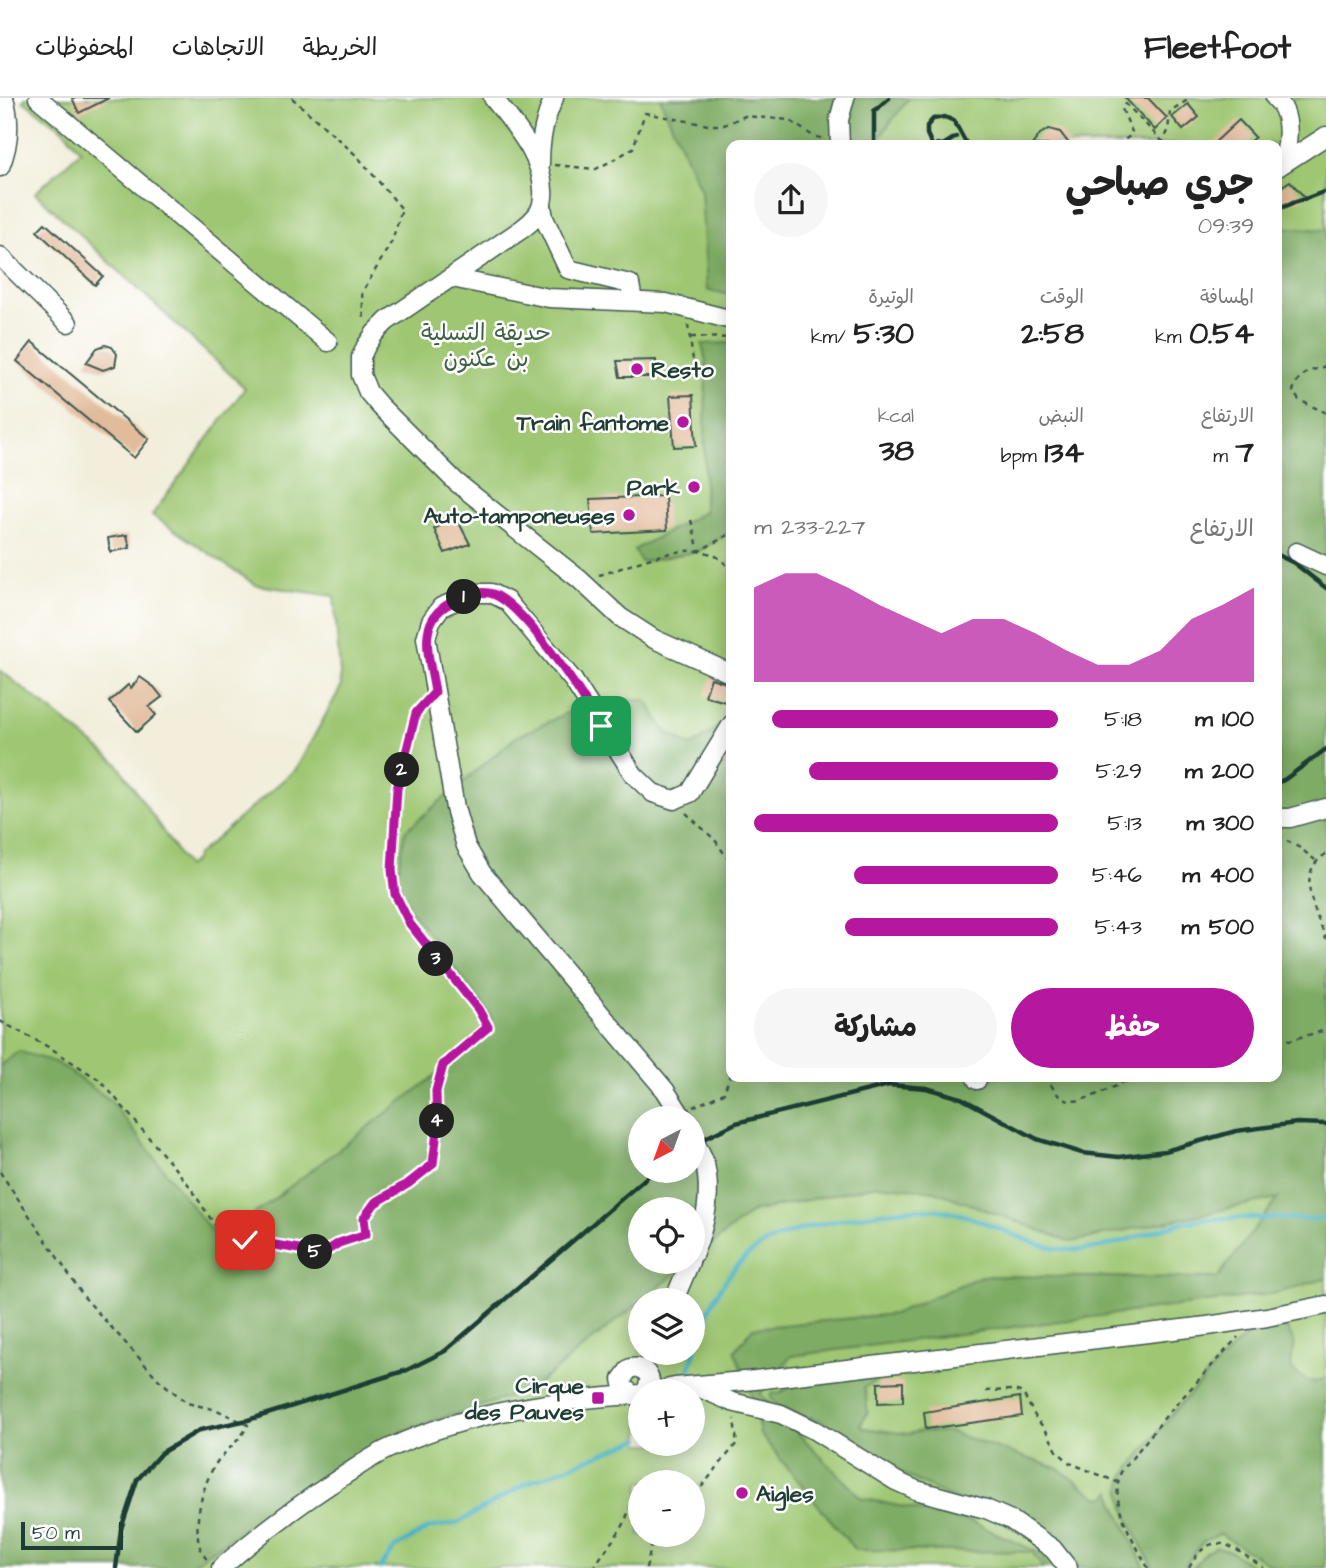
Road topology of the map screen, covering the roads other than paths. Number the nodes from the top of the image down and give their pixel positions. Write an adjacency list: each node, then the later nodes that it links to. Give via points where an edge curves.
1 (4, 98): 11 (lane, via 8,148)
2 (38, 98): 19 (lane)
3 (493, 98): 12 (lane)
4 (845, 98): 8 (lane)
5 (1275, 98): 9 (lane, via 1287,115)
6 (559, 100): 12 (lane, via 545,118)
7 (1326, 136): 10 (lane)
8 (840, 140)
9 (1282, 162)
10 (1282, 164)
11 (0, 167)
12 (540, 167): 13 (lane)
13 (542, 206): 15 (lane, via 522,229); 16 (lane, via 568,269 630,284)
14 (0, 256): 18 (lane)
15 (452, 278): 16 (lane, via 549,298); 22 (lane, via 387,321 366,346 361,357 369,392 456,482 620,617 654,639)
16 (633, 301): 17 (lane, via 666,303)
17 (726, 318)
18 (68, 323)
19 (328, 342)
20 (1296, 552): 21 (lane)
21 (1326, 566)
22 (726, 671)
23 (726, 734): 26 (lane, via 690,793 674,800 653,793 634,775 573,680 507,601 491,593 475,593 441,607 431,621 426,638 455,808 466,846)
24 (1326, 808): 25 (lane)
25 (1282, 818)
26 (675, 1106)
27 (705, 1162): 28 (lane)
28 (705, 1213)
29 (1326, 1305): 32 (lane, via 1207,1326)
30 (639, 1365): 31 (lane)
31 (624, 1375): 33 (lane); 36 (lane)
32 (705, 1386)
33 (628, 1390)
34 (705, 1390): 38 (lane, via 814,1430 916,1490 1011,1520 1053,1549)
35 (628, 1395): 36 (lane)
36 (568, 1402): 37 (lane, via 480,1416 388,1448 273,1525)
37 (221, 1568)
38 (1068, 1568)

